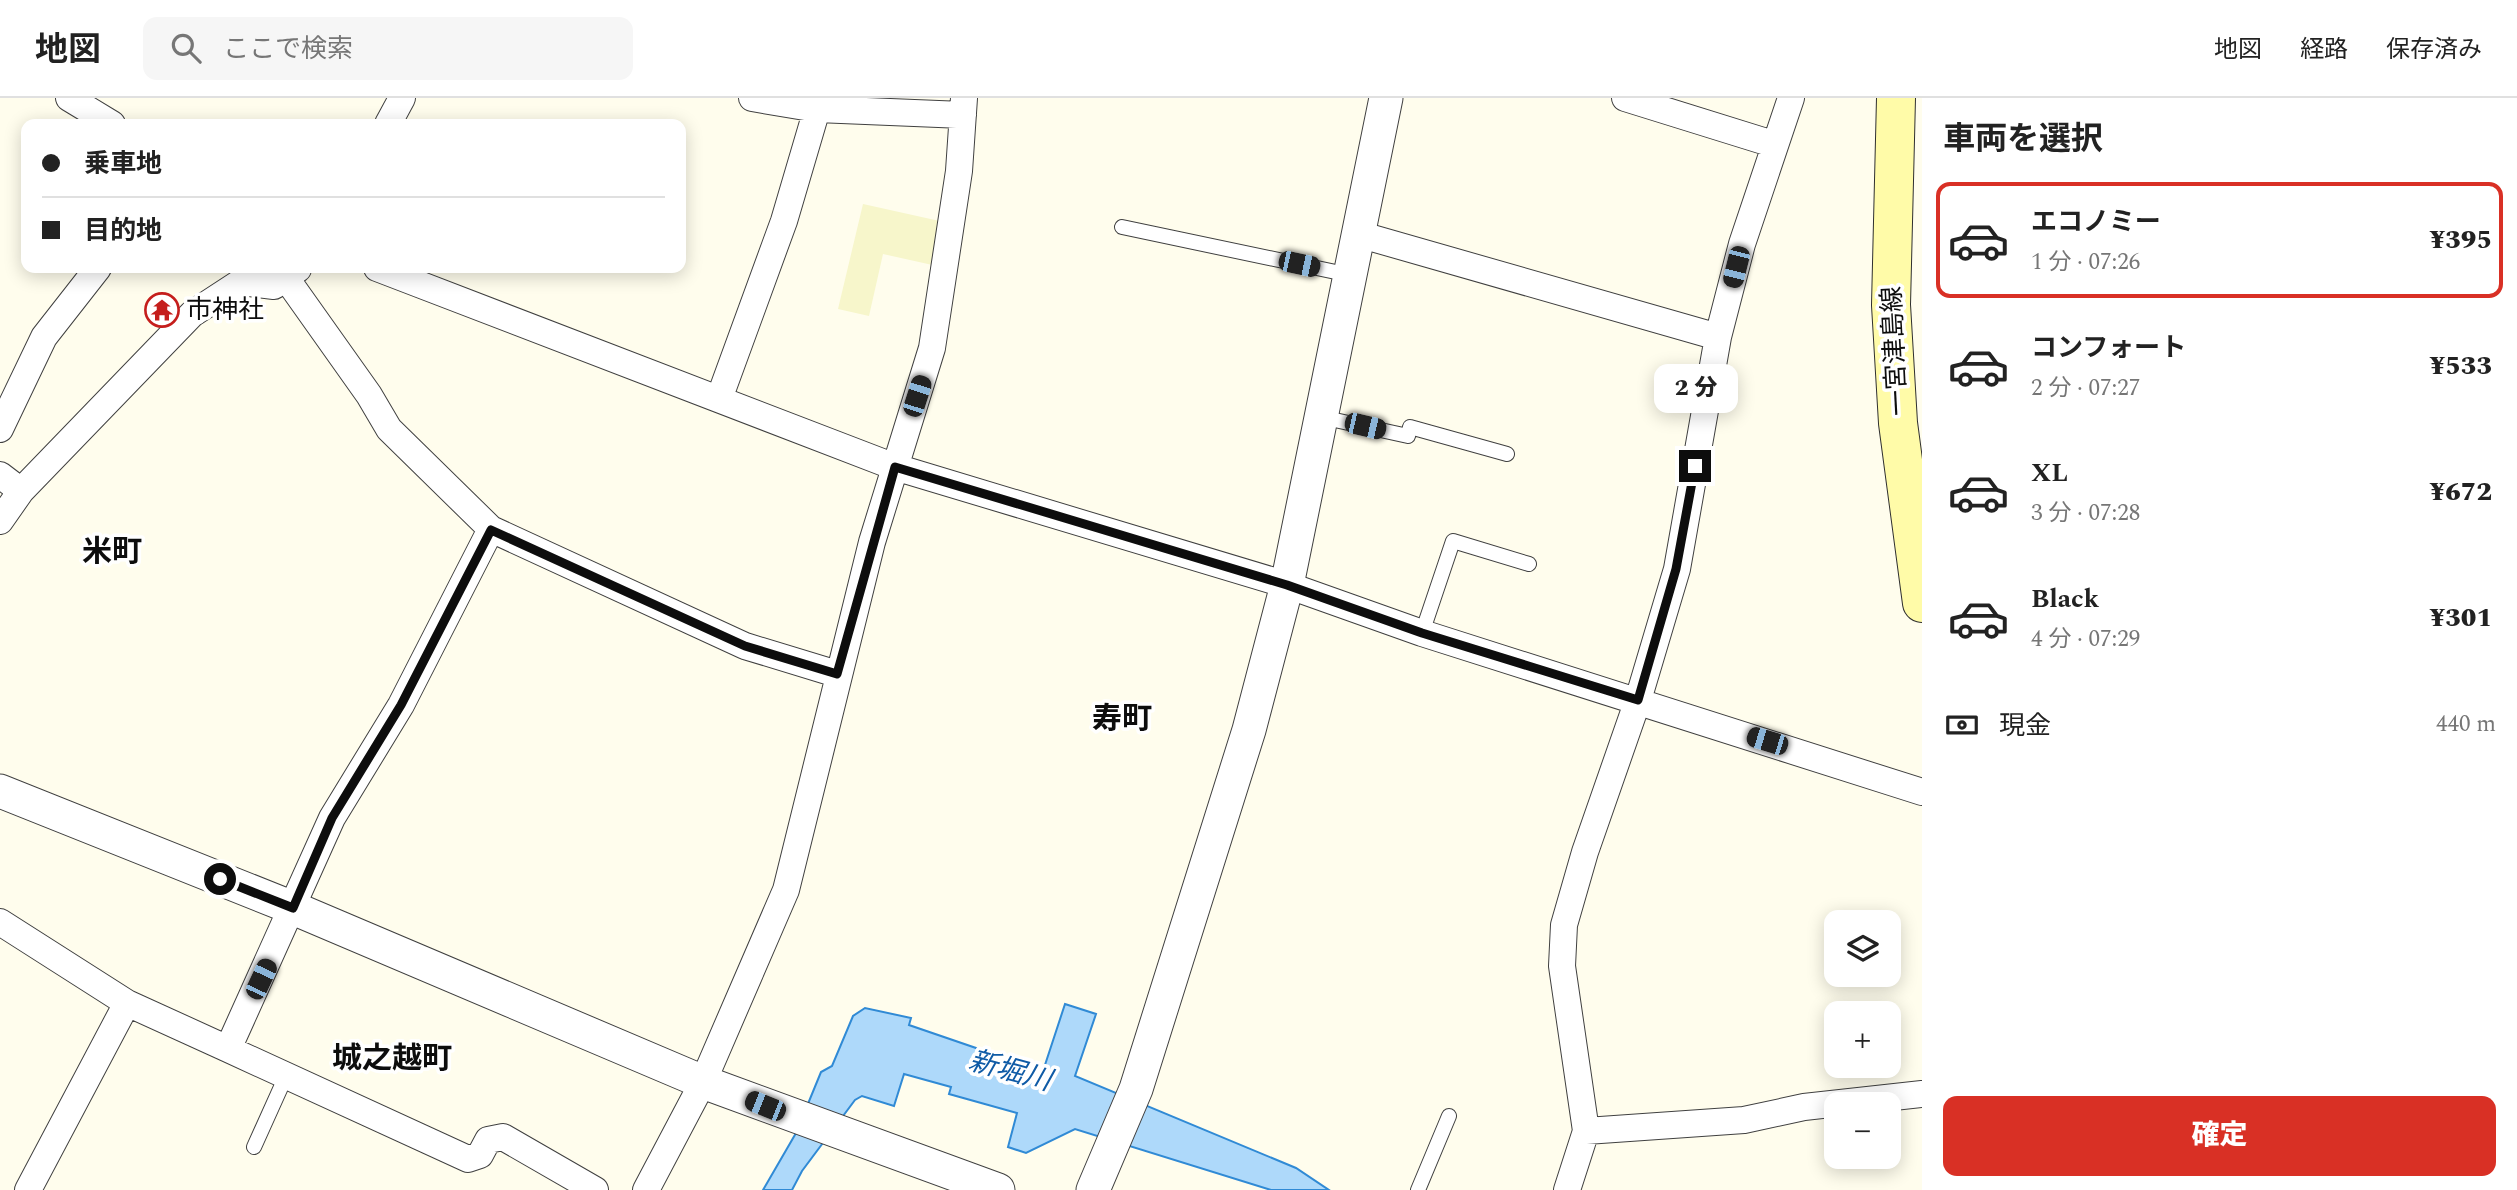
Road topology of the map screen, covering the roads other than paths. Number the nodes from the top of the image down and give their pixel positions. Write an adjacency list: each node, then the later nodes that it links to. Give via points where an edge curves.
1 (69, 98): 10 (street)
2 (402, 98): 11 (street)
3 (752, 98): 9 (street)
4 (1385, 98): 14 (street)
5 (1625, 98): 12 (street)
6 (1791, 98): 12 (street)
7 (1896, 98): 30 (main road, 一宮津島線, via 1891,305 1898,423)
8 (963, 106): 9 (street); 24 (street, via 946,272 932,348)
9 (817, 109): 20 (street, via 784,221)
10 (104, 119)
11 (391, 119)
12 (1773, 144): 19 (street)
13 (1122, 227): 18 (lane)
14 (1358, 234): 18 (street); 19 (street)
15 (94, 273): 22 (street, via 44,337)
16 (292, 273): 25 (street, via 274,286 242,282 191,314); 27 (street, via 389,429)
17 (390, 273): 20 (street)
18 (1350, 275): 21 (street)
19 (1718, 337): 33 (street, via 1676,569)
20 (719, 399): 24 (street)
21 (1321, 417): 23 (lane, via 1408,436 1410,427); 29 (street)
22 (0, 429)
23 (1507, 454)
24 (895, 467): 29 (street); 32 (street)
25 (10, 483): 26 (street)
26 (0, 521)
27 (491, 530): 32 (street, via 745,646); 36 (street, via 401,705 332,818)
28 (1529, 564): 31 (lane, via 1453,541)
29 (1287, 585): 31 (street); 50 (street, via 1249,730 1136,1089)
30 (1922, 603)
31 (1422, 633): 33 (street)
32 (837, 674): 41 (street, via 786,890)
33 (1638, 700): 35 (street); 44 (street, via 1564,925 1562,966)
34 (0, 791): 36 (street)
35 (1922, 792)
36 (293, 908): 39 (street); 41 (street)
37 (0, 922): 38 (street)
38 (127, 1003): 39 (street); 46 (street)
39 (228, 1049): 40 (street)
40 (286, 1076): 45 (lane); 47 (street, via 468,1159 480,1155 488,1140 503,1137)
41 (703, 1082): 48 (street); 49 (street)
42 (1922, 1094): 44 (street, via 1804,1107 1744,1120)
43 (1449, 1116): 51 (lane)
44 (1586, 1131): 52 (street)
45 (254, 1147)
46 (28, 1190)
47 (595, 1190)
48 (646, 1190)
49 (998, 1190)
50 (1093, 1190)
51 (1418, 1190)
52 (1567, 1190)

